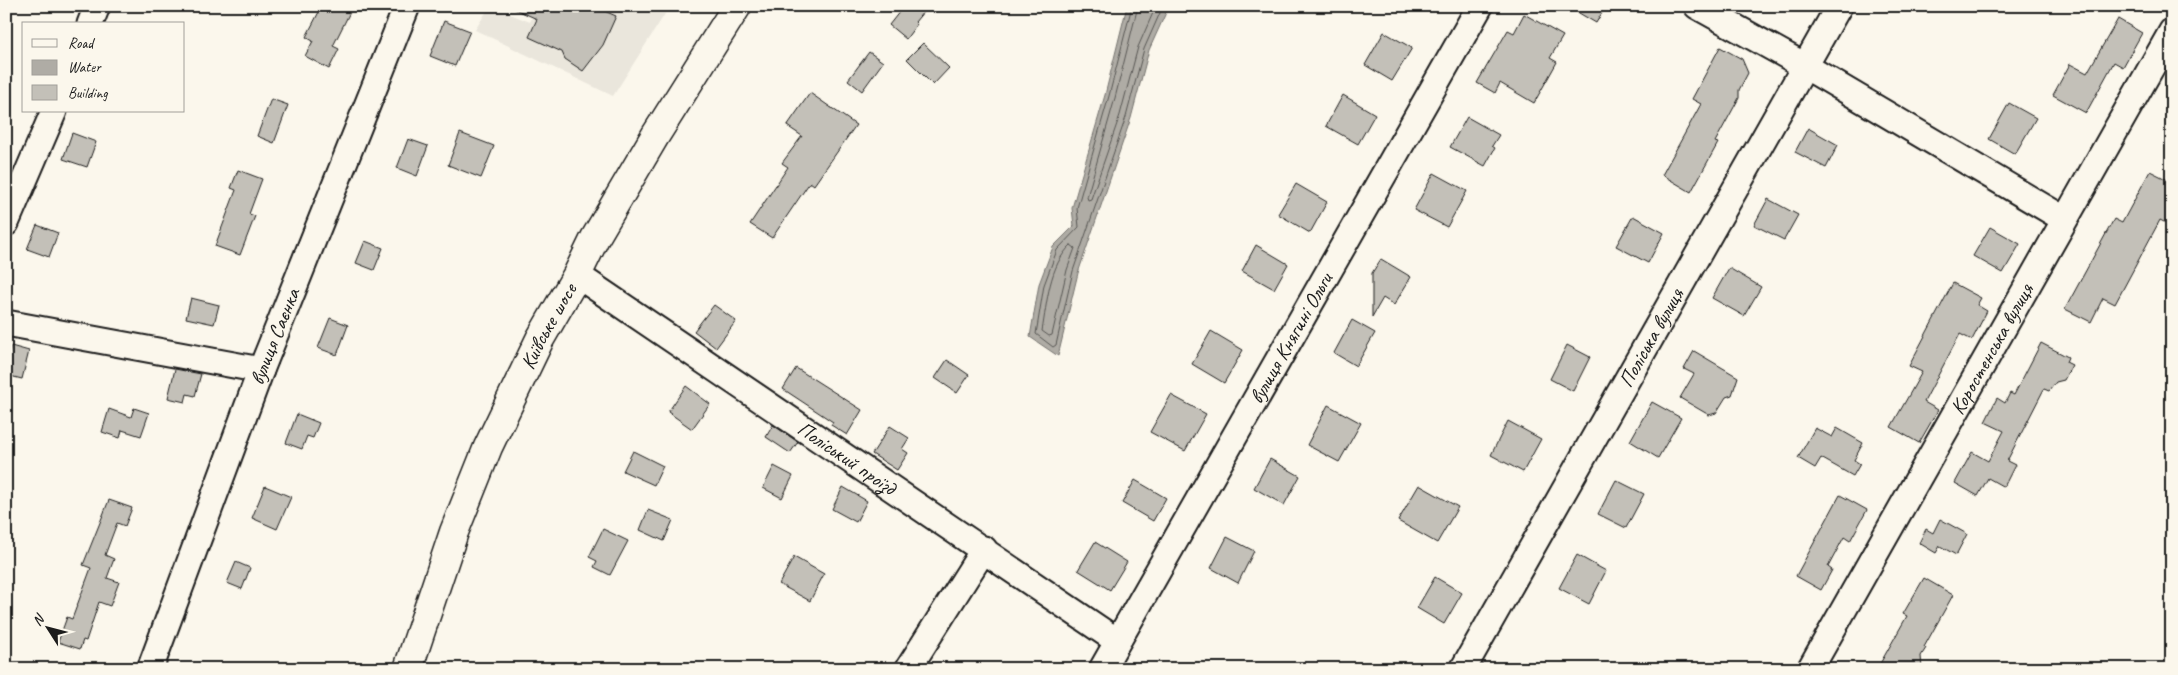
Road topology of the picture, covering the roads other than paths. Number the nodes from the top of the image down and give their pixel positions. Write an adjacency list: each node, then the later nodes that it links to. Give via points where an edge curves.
1 (97, 6): 7 (street)
2 (408, 6): 15 (street, вулиця Саєнка)
3 (737, 6): 13 (main road, Київське шосе, via 655,136)
4 (1480, 6): 17 (street, вулиця Княгині Ольги)
5 (1697, 6): 9 (street)
6 (1839, 6): 9 (street, Поліська вулиця)
7 (91, 22)
8 (2172, 31): 11 (street, Коростенська вулиця)
9 (1805, 66): 11 (street); 22 (street, Поліська вулиця)
10 (54, 112): 12 (street)
11 (2064, 219): 23 (street, Коростенська вулиця)
12 (6, 223)
13 (577, 275): 16 (street, Поліський проїзд); 19 (main road, Київське шосе, via 540,339 488,447 454,532)
14 (6, 323): 15 (street)
15 (260, 370): 18 (street, вулиця Саєнка)
16 (984, 549): 17 (street, Поліський проїзд); 20 (street)
17 (1118, 641): 21 (street, вулиця Княгині Ольги)
18 (150, 669)
19 (408, 669)
20 (908, 669)
21 (1102, 669)
22 (1463, 669)
23 (1810, 669)

